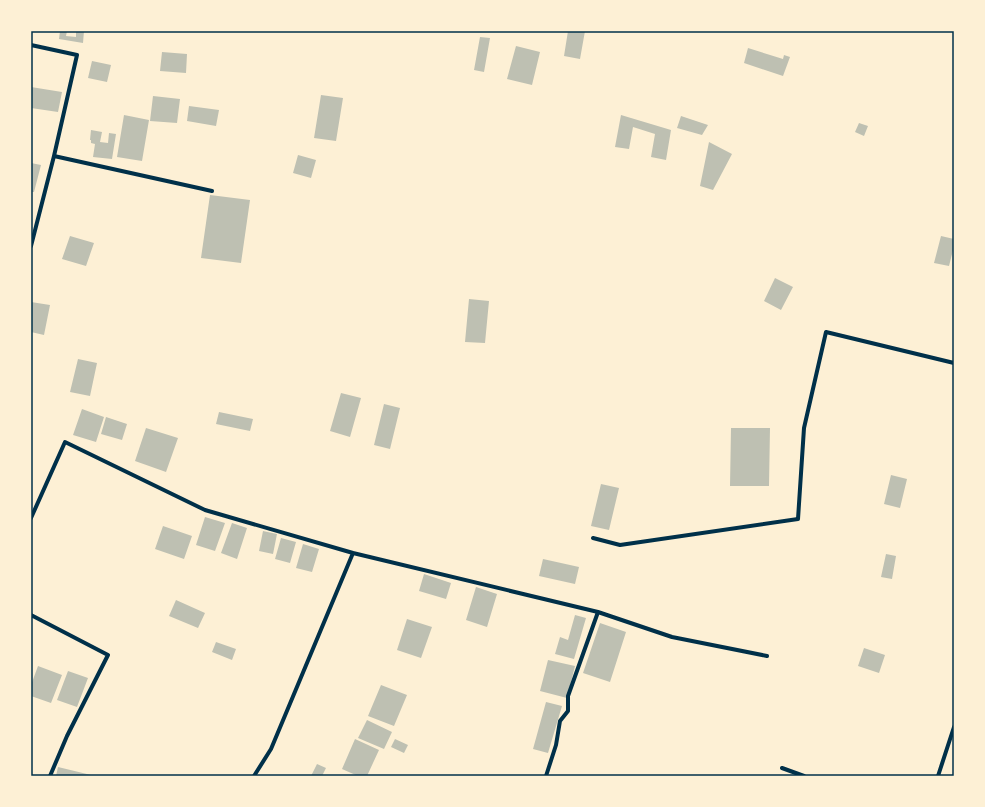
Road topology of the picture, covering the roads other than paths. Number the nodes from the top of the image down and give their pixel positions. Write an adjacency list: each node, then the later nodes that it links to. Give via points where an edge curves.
1 (31, 45): 2 (street, via 77,55)
2 (54, 156): 3 (street); 4 (street)
3 (212, 191)
4 (31, 246)
5 (954, 363): 7 (street, via 826,332 804,428 798,519 620,545)
6 (31, 518): 8 (street, via 65,442 205,510)
7 (593, 538)
8 (353, 553): 9 (street); 15 (street, via 271,749)
9 (598, 612): 11 (street, via 672,636); 16 (street, via 568,696 568,711 560,721 556,745)
10 (31, 615): 14 (street, via 108,655)
11 (767, 656)
12 (954, 726): 18 (street)
13 (782, 768): 17 (street)
14 (50, 776)
15 (254, 776)
16 (546, 776)
17 (804, 776)
18 (938, 776)

